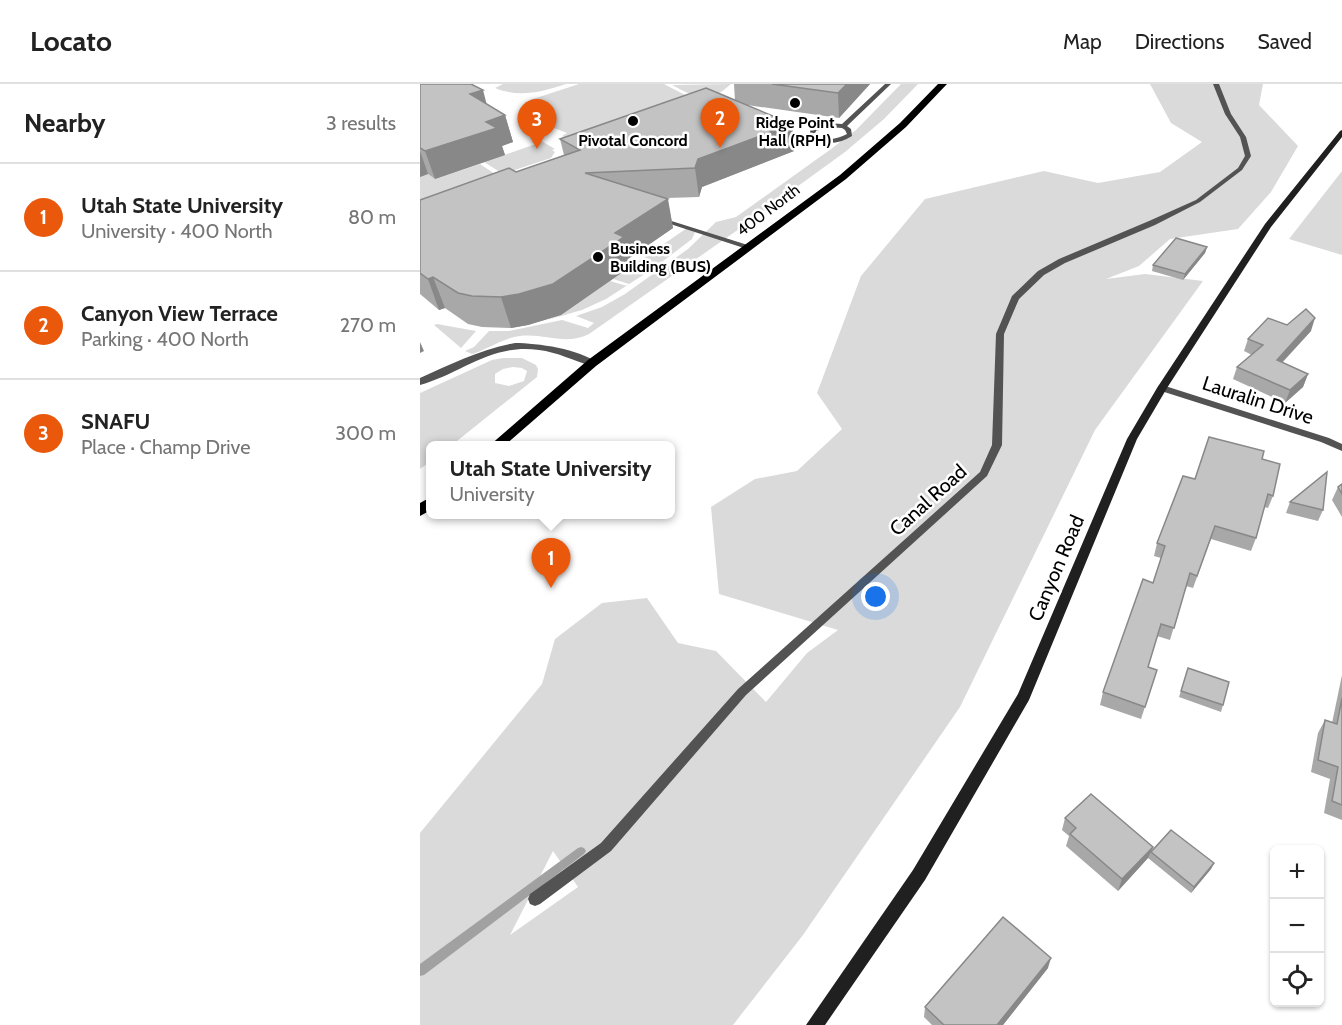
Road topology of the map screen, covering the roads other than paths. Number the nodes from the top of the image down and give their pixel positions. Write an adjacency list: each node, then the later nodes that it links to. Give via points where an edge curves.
1 (888, 84): 4 (lane)
2 (944, 84): 7 (main road, 400 North, via 843,177)
3 (1216, 84): 13 (lane, Canal Road, via 1243,137 1248,156 1240,169 1198,201 1041,273 1015,298 1000,334 997,445 984,474 742,693 606,847)
4 (843, 126): 4 (lane, via 821,126 812,135 824,141 843,139 850,132)
5 (1342, 132): 10 (street, Canyon Road, via 1268,226)
6 (654, 217): 7 (lane)
7 (750, 247): 8 (main road, 400 North)
8 (592, 363): 9 (street, via 552,350 514,346 492,351); 11 (main road, 400 North)
9 (420, 382)
10 (1162, 388): 12 (street, Lauralin Drive); 14 (street, Canyon Road, via 1132,439 1023,696 919,875)
11 (501, 441)
12 (1342, 448)
13 (535, 899)
14 (815, 1025)

